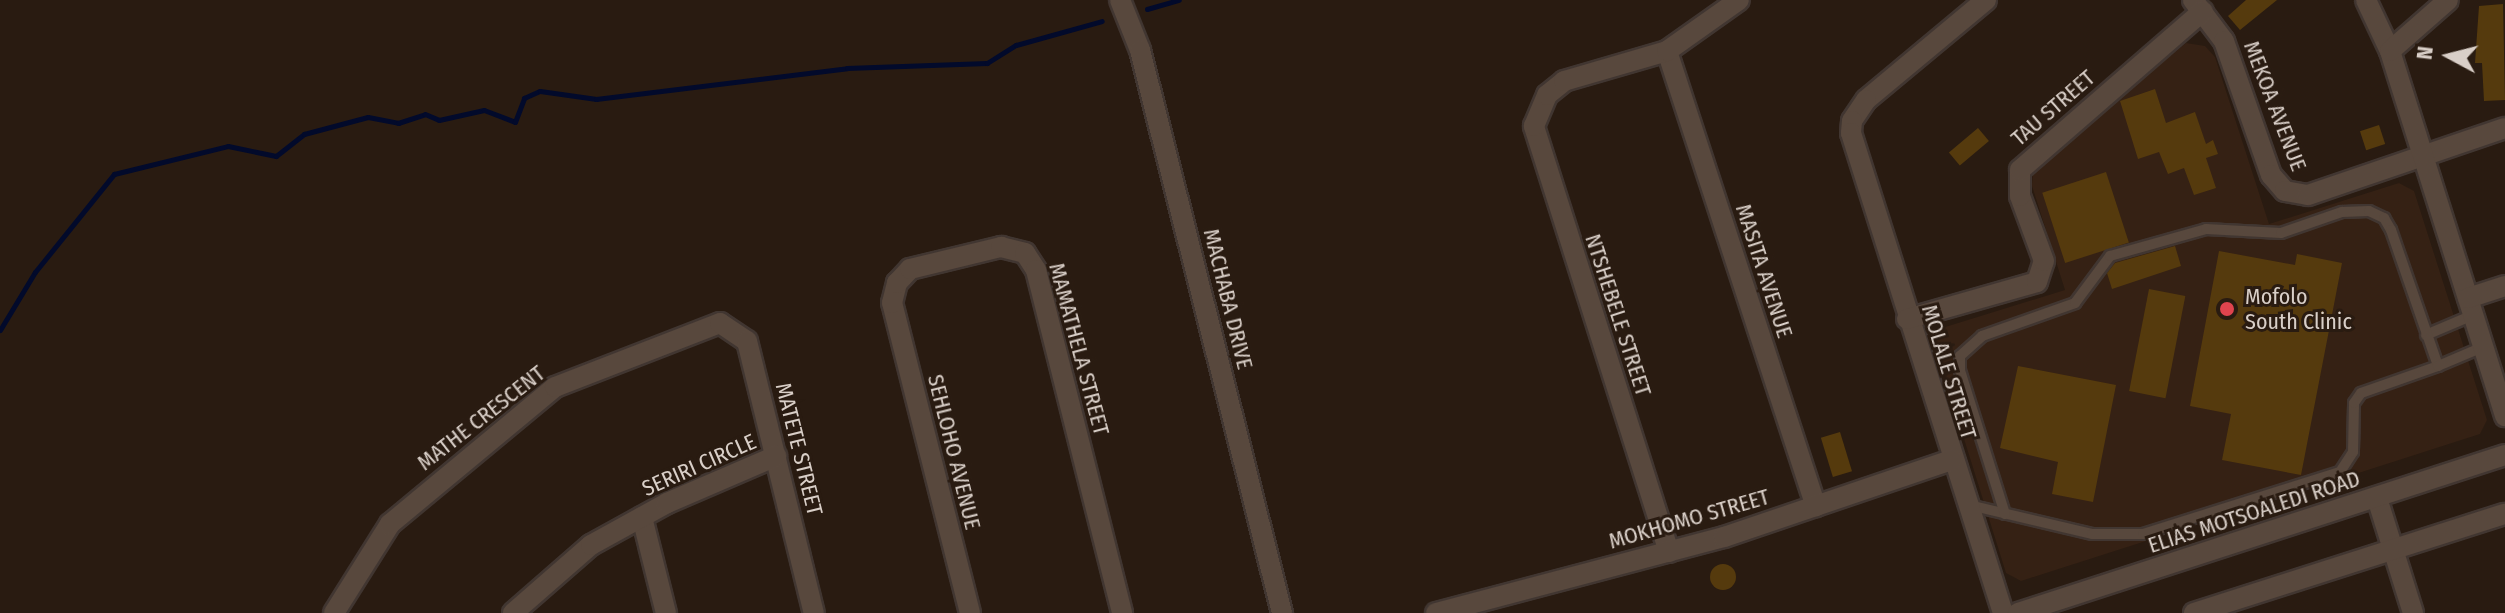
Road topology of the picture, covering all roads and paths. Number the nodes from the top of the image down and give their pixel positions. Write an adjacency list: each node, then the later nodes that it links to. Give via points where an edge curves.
1 (1120, 0): 37 (street, MACHABA DRIVE, via 1140,50)
2 (1739, 0): 7 (street)
3 (1986, 0): 14 (street, MOLALE STREET, via 1866,100 1852,121 1852,146)
4 (2366, 0): 8 (street)
5 (2448, 0): 8 (street)
6 (2198, 6): 10 (street, MEKOA AVENUE, via 2224,41 2271,175 2285,191 2308,195); 14 (street, TAU STREET, via 2020,170 2020,196 2044,261 2037,282)
7 (1667, 51): 25 (street, MASITA AVENUE); 30 (street, NTSHEBELE STREET, via 1564,81 1536,111 1537,142)
8 (2390, 51): 10 (street)
9 (2505, 128): 10 (street, MEKOA AVENUE)
10 (2421, 157): 13 (street)
11 (2505, 286): 13 (street)
12 (892, 303): 35 (street, SEHLOHO AVENUE); 36 (street, MAMATHELA STREET, via 897,283 910,269 1001,247 1032,261)
13 (2470, 306): 16 (lane); 17 (street)
14 (1907, 319): 22 (street, MOLALE STREET)
15 (709, 324): 21 (street, MATETE STREET, via 731,326 747,341); 31 (street, MATHE CRESCENT, via 555,387 482,443 390,524)
16 (2426, 335): 18 (lane); 26 (lane, via 2391,230 2384,218 2369,211 2342,212 2281,233 2206,229 2110,256 2075,303 1982,336 1960,356)
17 (2483, 347): 18 (lane); 19 (street)
18 (2438, 366): 26 (lane, via 2361,393 2354,403 2353,452 2340,472 2143,534 2092,534)
19 (2505, 416)
20 (2505, 455): 23 (street, ELIAS MOTSOALEDI ROAD)
21 (776, 456): 28 (street, SERIRI CIRCLE); 34 (street, MATETE STREET)
22 (1952, 460): 24 (street, MOLALE STREET); 25 (street, MOKHOMO STREET)
23 (2377, 498): 29 (street); 40 (street, ELIAS MOTSOALEDI ROAD)
24 (1967, 505): 26 (lane); 39 (street, MOLALE STREET)
25 (1816, 506): 30 (street, MOKHOMO STREET)
26 (2005, 514)
27 (2505, 514): 29 (street)
28 (642, 517): 32 (street, SERIRI CIRCLE, via 591,545); 33 (street, SERIRI CIRCLE)
29 (2393, 549): 41 (street); 42 (street)
30 (1669, 552): 38 (street, MOKHOMO STREET)
31 (334, 613)
32 (513, 613)
33 (666, 613)
34 (814, 613)
35 (970, 613)
36 (1122, 613)
37 (1282, 613)
38 (1436, 613)
39 (2003, 613)
40 (2018, 613)
41 (2194, 613)
42 (2413, 613)

